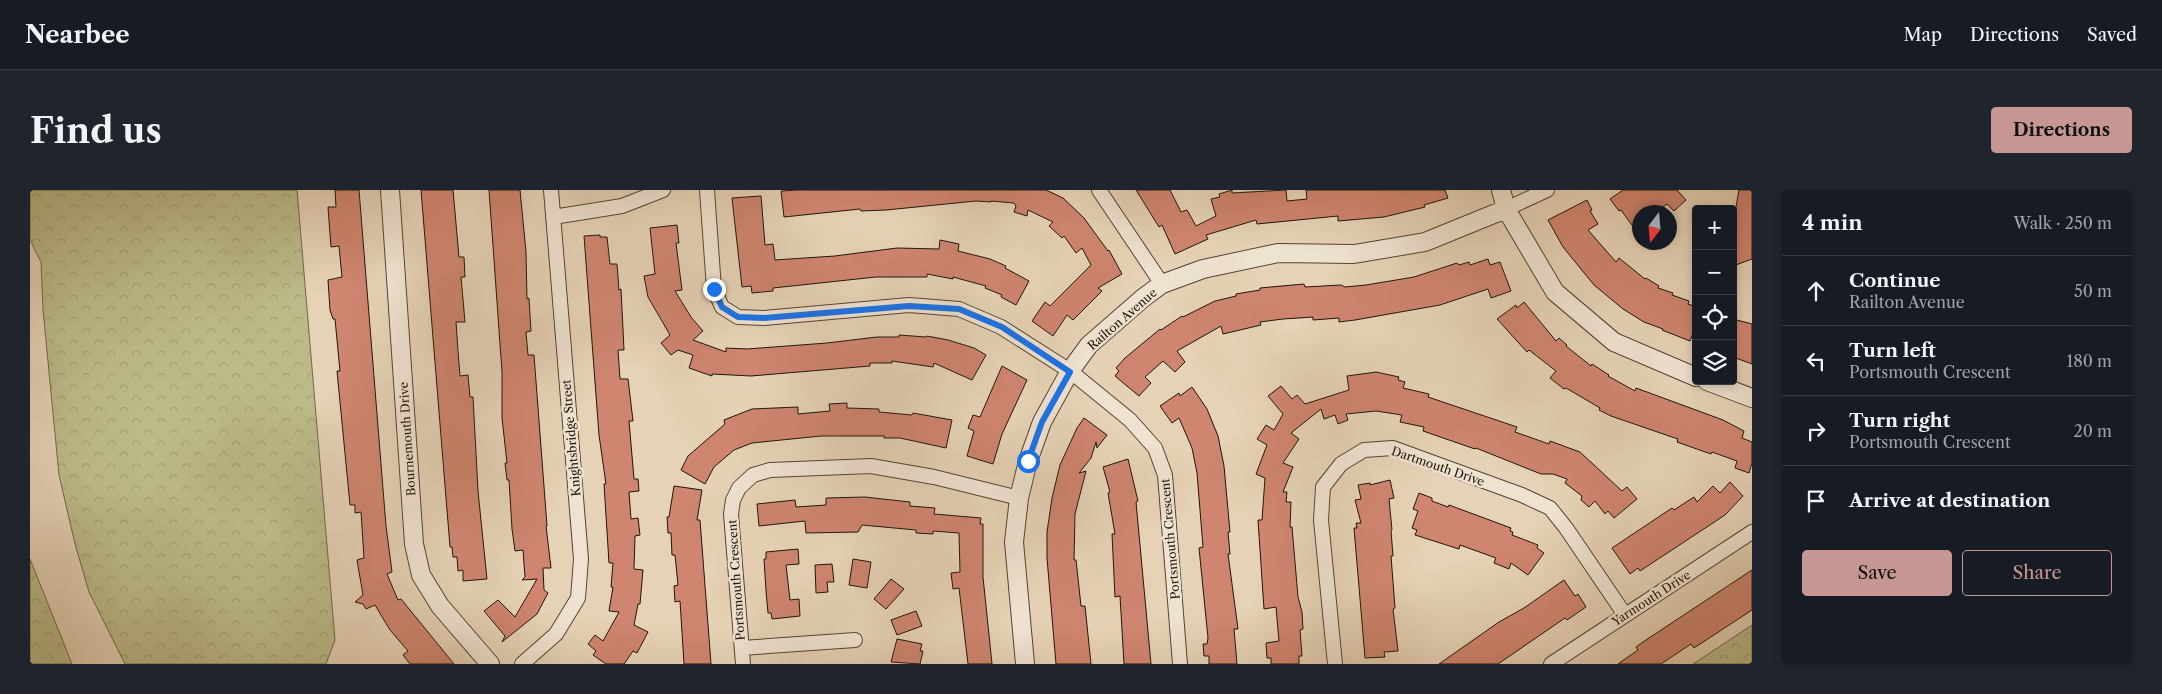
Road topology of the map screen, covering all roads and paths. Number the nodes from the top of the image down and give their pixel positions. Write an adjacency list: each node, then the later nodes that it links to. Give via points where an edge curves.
1 (390, 190): 20 (street, Bournemouth Drive, via 414,544 421,575 440,606)
2 (551, 190): 9 (street, Knightsbridge Street)
3 (663, 190): 9 (street, via 622,206)
4 (707, 190): 11 (street, Portsmouth Crescent, via 714,289 722,307 738,317 764,318 909,306 959,309 1002,327)
5 (1099, 190): 10 (street)
6 (1502, 190): 8 (street)
7 (1548, 190): 8 (street)
8 (1506, 208): 10 (street, Railton Avenue, via 1425,242 1354,254 1278,253 1203,269); 12 (street, via 1555,292 1614,342)
9 (553, 217): 21 (street, Knightsbridge Street, via 581,559 578,598 556,634)
10 (1162, 284): 11 (street, Railton Avenue, via 1090,345)
11 (1070, 372): 15 (street, Railton Avenue, via 1042,422); 24 (street, Portsmouth Crescent, via 1130,420 1155,448 1165,475)
12 (1692, 375)
13 (1718, 385): 14 (street)
14 (1752, 398)
15 (1019, 498): 19 (street, Portsmouth Crescent, via 934,477 871,466 770,470 753,475 739,488 731,514); 23 (street, Railton Avenue, via 1014,542)
16 (1752, 532): 17 (street, Yarmouth Drive)
17 (1625, 615): 25 (street, Dartmouth Drive, via 1550,508 1393,448 1364,450 1340,464 1323,487 1321,520); 26 (street, Yarmouth Drive)
18 (855, 640): 19 (street)
19 (742, 648): 22 (street, Portsmouth Crescent)
20 (490, 664)
21 (522, 664)
22 (743, 664)
23 (1025, 664)
24 (1180, 664)
25 (1335, 664)
26 (1551, 664)

